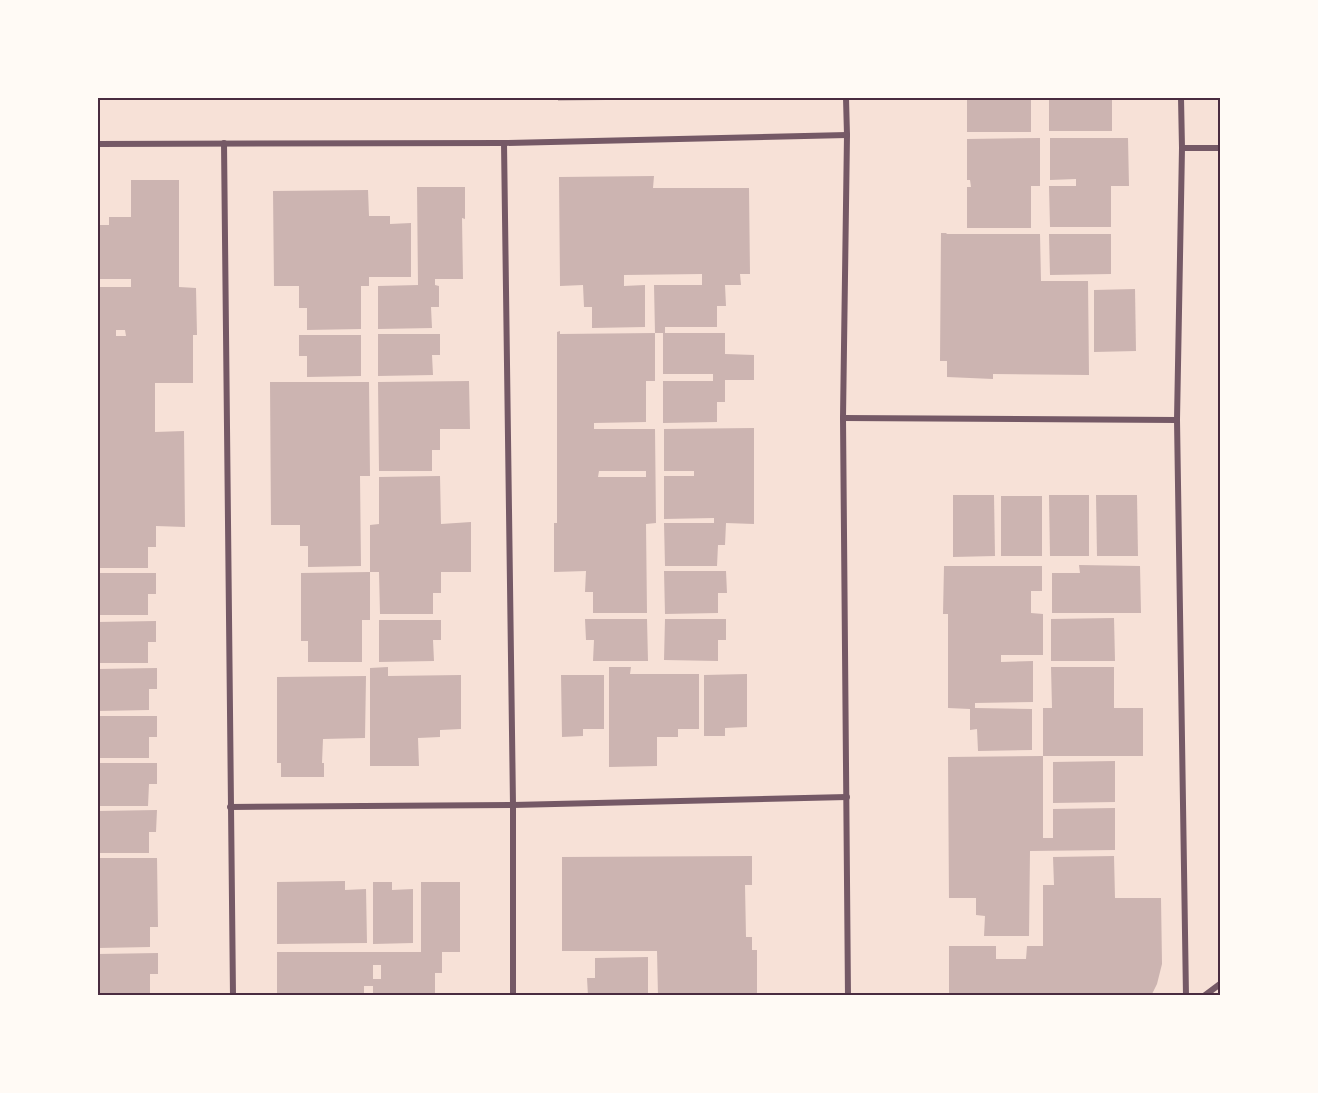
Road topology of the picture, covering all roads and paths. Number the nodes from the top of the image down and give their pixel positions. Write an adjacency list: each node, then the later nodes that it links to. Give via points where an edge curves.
1 (846, 98): 3 (street)
2 (1181, 98): 7 (street)
3 (847, 135): 5 (street); 9 (street)
4 (224, 143): 5 (street); 6 (street); 13 (street)
5 (504, 143): 12 (street)
6 (98, 144)
7 (1182, 148): 8 (street); 10 (street)
8 (1221, 148)
9 (843, 418): 10 (street); 11 (street)
10 (1177, 420): 18 (street)
11 (847, 797): 12 (street); 17 (street)
12 (513, 805): 13 (street); 16 (street)
13 (230, 807): 15 (street)
14 (1221, 984): 19 (street)
15 (233, 996)
16 (513, 996)
17 (848, 996)
18 (1186, 996)
19 (1203, 996)

